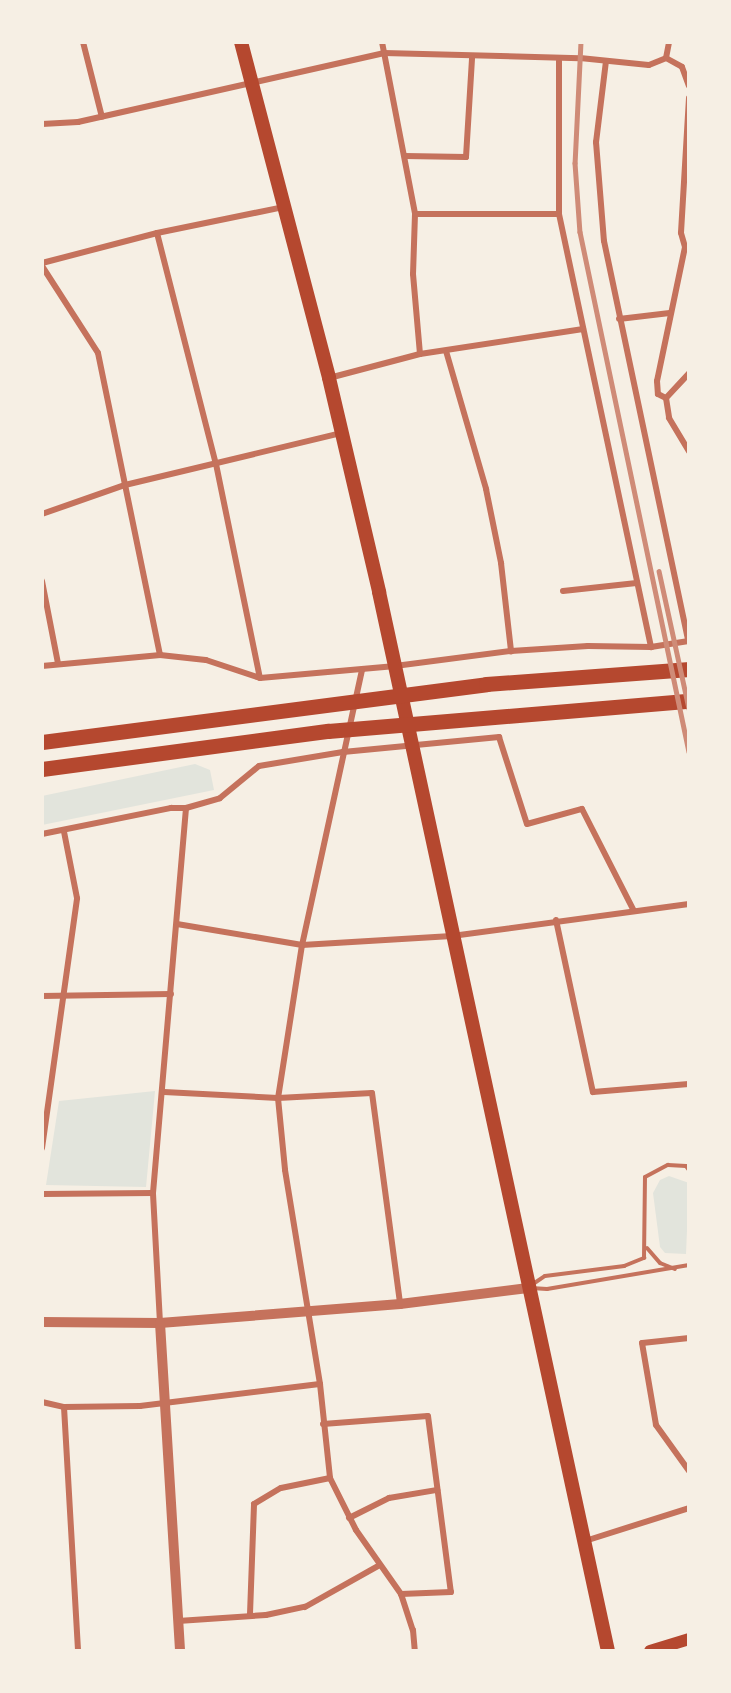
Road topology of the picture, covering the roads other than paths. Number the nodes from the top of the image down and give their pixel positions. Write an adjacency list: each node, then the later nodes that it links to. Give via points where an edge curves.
1 (83, 42): 13 (street)
2 (241, 42): 10 (main road)
3 (382, 42): 5 (street)
4 (669, 42): 7 (street)
5 (384, 53): 6 (street); 10 (street); 15 (street)
6 (472, 58): 8 (street); 15 (street, via 466,158)
7 (666, 58): 9 (street, via 649,65); 11 (street, via 682,67)
8 (559, 61): 9 (street); 18 (street)
9 (606, 61): 23 (street, via 598,121 598,173 604,241)
10 (253, 84): 13 (street); 16 (main road)
11 (689, 86)
12 (689, 98): 20 (street, via 681,233)
13 (102, 117): 14 (street)
14 (42, 124)
15 (405, 156): 17 (street)
16 (285, 207): 19 (street); 28 (main road)
17 (415, 214): 18 (street); 26 (street, via 413,274)
18 (559, 214): 24 (street)
19 (157, 232): 21 (street); 32 (street)
20 (686, 242): 22 (street)
21 (42, 265): 33 (street, via 98,353)
22 (670, 313): 23 (street); 29 (street, via 657,381 658,394)
23 (619, 319): 38 (street)
24 (583, 329): 25 (street); 36 (street)
25 (446, 351): 26 (street); 40 (street, via 486,489 501,563)
26 (420, 354): 28 (street)
27 (689, 373): 29 (street)
28 (329, 378): 30 (main road)
29 (666, 398): 31 (street, via 669,418)
30 (342, 432): 32 (street); 44 (main road)
31 (689, 451)
32 (216, 464): 33 (street); 47 (street)
33 (125, 485): 34 (street); 41 (street)
34 (42, 514)
35 (42, 581): 42 (street)
36 (637, 583): 37 (street); 39 (street)
37 (562, 591)
38 (689, 641): 39 (street)
39 (651, 647): 40 (street)
40 (511, 651): 44 (street)
41 (160, 655): 42 (street); 47 (street, via 206,660)
42 (58, 663): 43 (street)
43 (42, 666)
44 (395, 666): 46 (street); 50 (main road)
45 (689, 669): 49 (highway, via 486,684)
46 (362, 670): 47 (street); 51 (street)
47 (260, 678)
48 (689, 701): 52 (highway, via 445,720)
49 (42, 742)
50 (411, 745): 51 (street); 57 (street, via 499,737 527,824 582,809); 60 (main road)
51 (343, 752): 53 (street, via 259,766 220,798); 61 (street)
52 (42, 769)
53 (186, 808): 54 (street, via 171,807); 59 (street)
54 (64, 832): 55 (street); 64 (street, via 77,898)
55 (42, 834)
56 (689, 904): 57 (street)
57 (634, 911): 58 (street)
58 (556, 920): 60 (street); 65 (street, via 593,1092)
59 (177, 924): 61 (street); 62 (street)
60 (452, 936): 61 (street); 75 (main road)
61 (302, 945): 67 (street)
62 (171, 994): 64 (street); 66 (street)
63 (42, 996): 64 (street)
64 (64, 996): 68 (street)
65 (689, 1084)
66 (164, 1092): 67 (street); 70 (street)
67 (278, 1098): 76 (street, via 372,1093); 77 (street)
68 (42, 1148)
69 (689, 1170): 72 (lane, via 686,1166 668,1165 645,1177 642,1193)
70 (153, 1193): 71 (street); 79 (street)
71 (42, 1194)
72 (647, 1248): 74 (lane, via 660,1263); 75 (lane, via 644,1258 624,1266 545,1276)
73 (689, 1265): 74 (lane)
74 (676, 1269): 75 (lane, via 547,1289)
75 (528, 1288): 76 (street); 91 (main road)
76 (400, 1304): 77 (street)
77 (307, 1311): 79 (street); 81 (street)
78 (42, 1322): 79 (street)
79 (160, 1323): 83 (street)
80 (689, 1338): 86 (street, via 642,1343 656,1425)
81 (320, 1384): 83 (street); 85 (street)
82 (42, 1402): 84 (street)
83 (165, 1402): 84 (street); 95 (street)
84 (64, 1407): 97 (street)
85 (323, 1424): 87 (street); 88 (street, via 428,1416)
86 (689, 1471)
87 (330, 1478): 90 (street); 94 (street, via 281,1488 254,1504)
88 (437, 1490): 90 (street, via 389,1498); 93 (street, via 451,1592)
89 (689, 1508): 91 (street)
90 (349, 1518): 92 (street)
91 (584, 1541): 100 (main road)
92 (378, 1566): 93 (street); 94 (street, via 305,1607)
93 (401, 1594): 99 (street, via 413,1630)
94 (250, 1614): 95 (street)
95 (178, 1621): 98 (street)
96 (689, 1639): 101 (main road)
97 (78, 1651)
98 (180, 1651)
99 (415, 1651)
100 (608, 1651)
101 (650, 1651)

